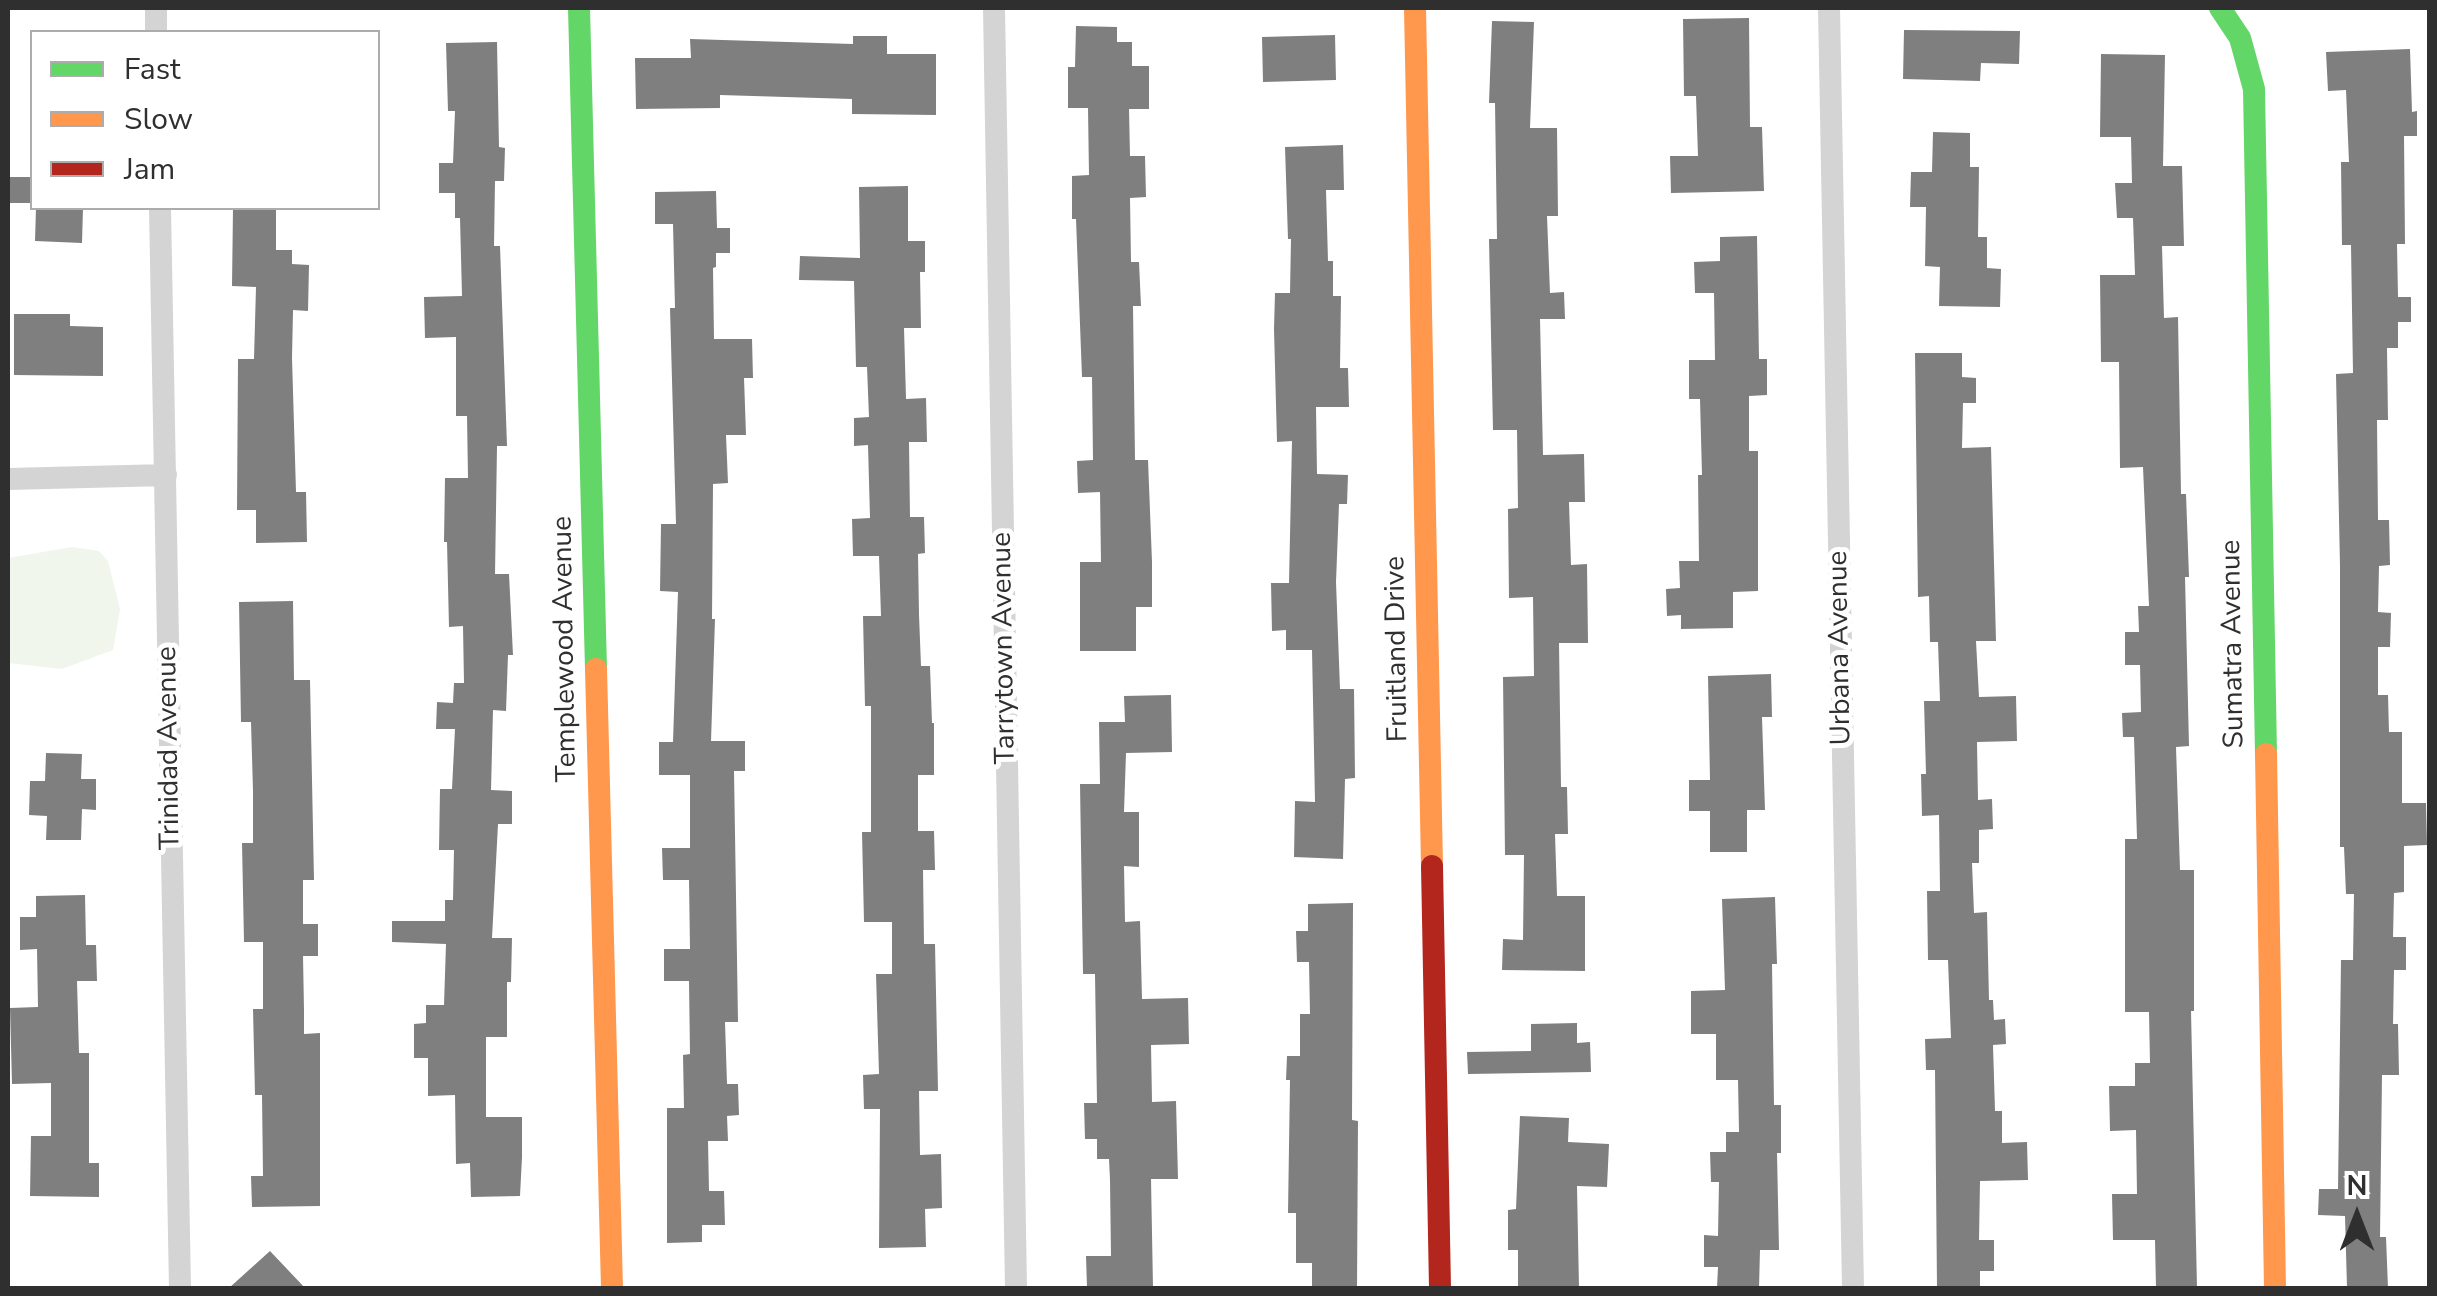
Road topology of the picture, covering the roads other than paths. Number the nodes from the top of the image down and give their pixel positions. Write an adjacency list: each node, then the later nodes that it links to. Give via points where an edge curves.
1 (579, 8): 10 (street, Templewood Avenue)
2 (994, 8): 11 (street, Tarrytown Avenue)
3 (1415, 8): 12 (street, Fruitland Drive)
4 (1830, 8): 13 (street, Urbana Avenue)
5 (2220, 8): 14 (street, Sumatra Avenue, via 2240,38 2254,89)
6 (160, 210): 7 (street, Trinidad Avenue)
7 (166, 476): 8 (street); 9 (street, Trinidad Avenue)
8 (8, 479)
9 (180, 1288)
10 (612, 1288)
11 (1016, 1288)
12 (1440, 1288)
13 (1854, 1288)
14 (2275, 1288)

